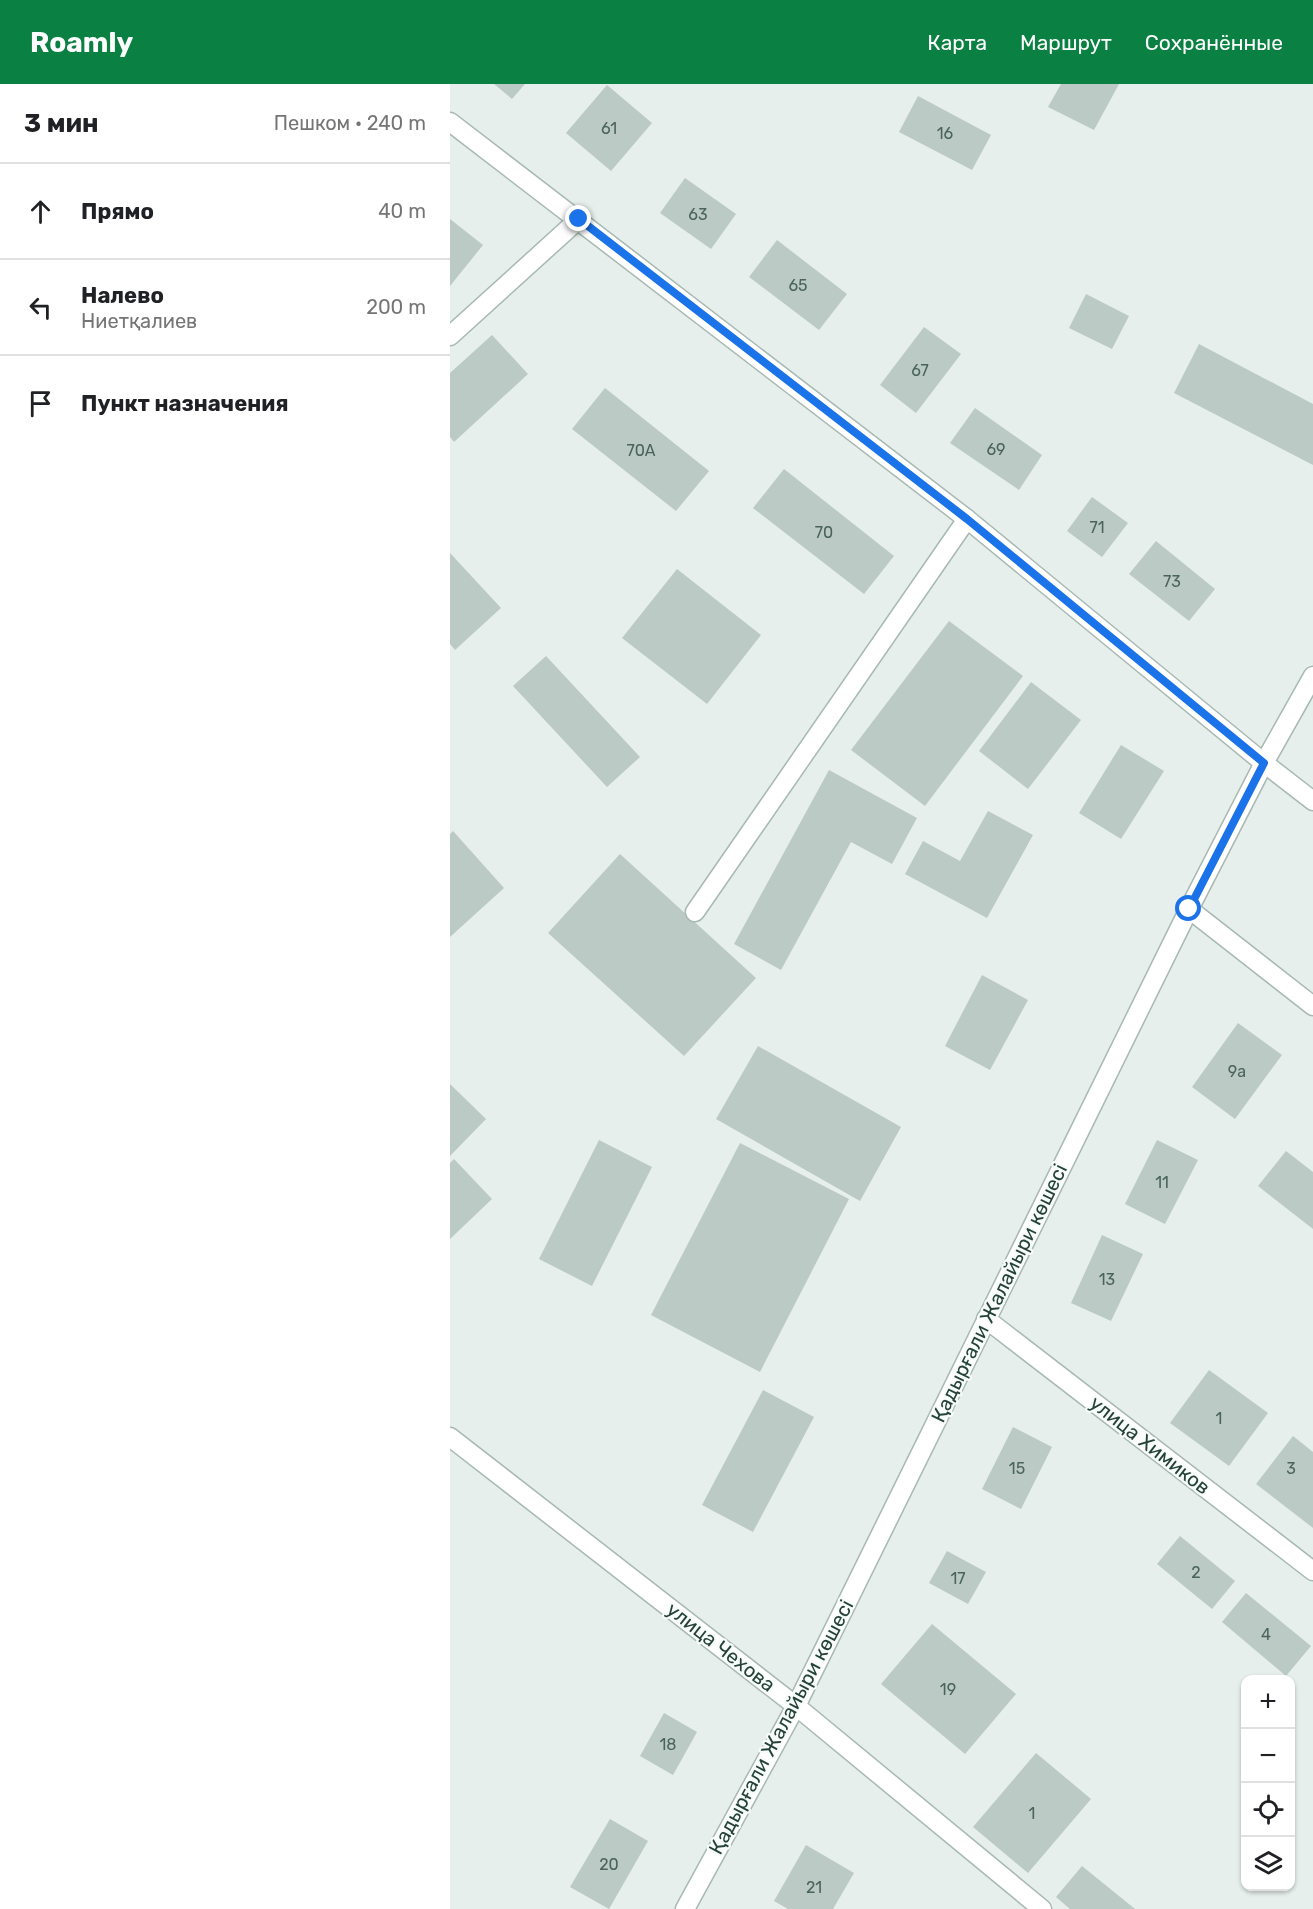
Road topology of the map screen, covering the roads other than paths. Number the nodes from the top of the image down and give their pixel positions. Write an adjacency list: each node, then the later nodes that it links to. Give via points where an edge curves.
1 (450, 122): 2 (street)
2 (579, 219): 3 (street); 4 (street)
3 (450, 336)
4 (967, 519): 6 (street); 9 (street)
5 (1313, 676): 6 (street, Қадырғали Жалайыри көшесі)
6 (1264, 763): 7 (street); 8 (street, Қадырғали Жалайыри көшесі)
7 (1313, 801)
8 (1189, 909): 10 (street); 11 (street, Қадырғали Жалайыри көшесі)
9 (695, 912)
10 (1313, 1006)
11 (986, 1319): 13 (street, улица Химиков); 14 (street, Қадырғали Жалайыри көшесі)
12 (450, 1437): 14 (street, улица Чехова)
13 (1313, 1571)
14 (796, 1706): 15 (street, Қадырғали Жалайыри көшесі); 16 (street, улица Чехова)
15 (685, 1909)
16 (1042, 1909)

